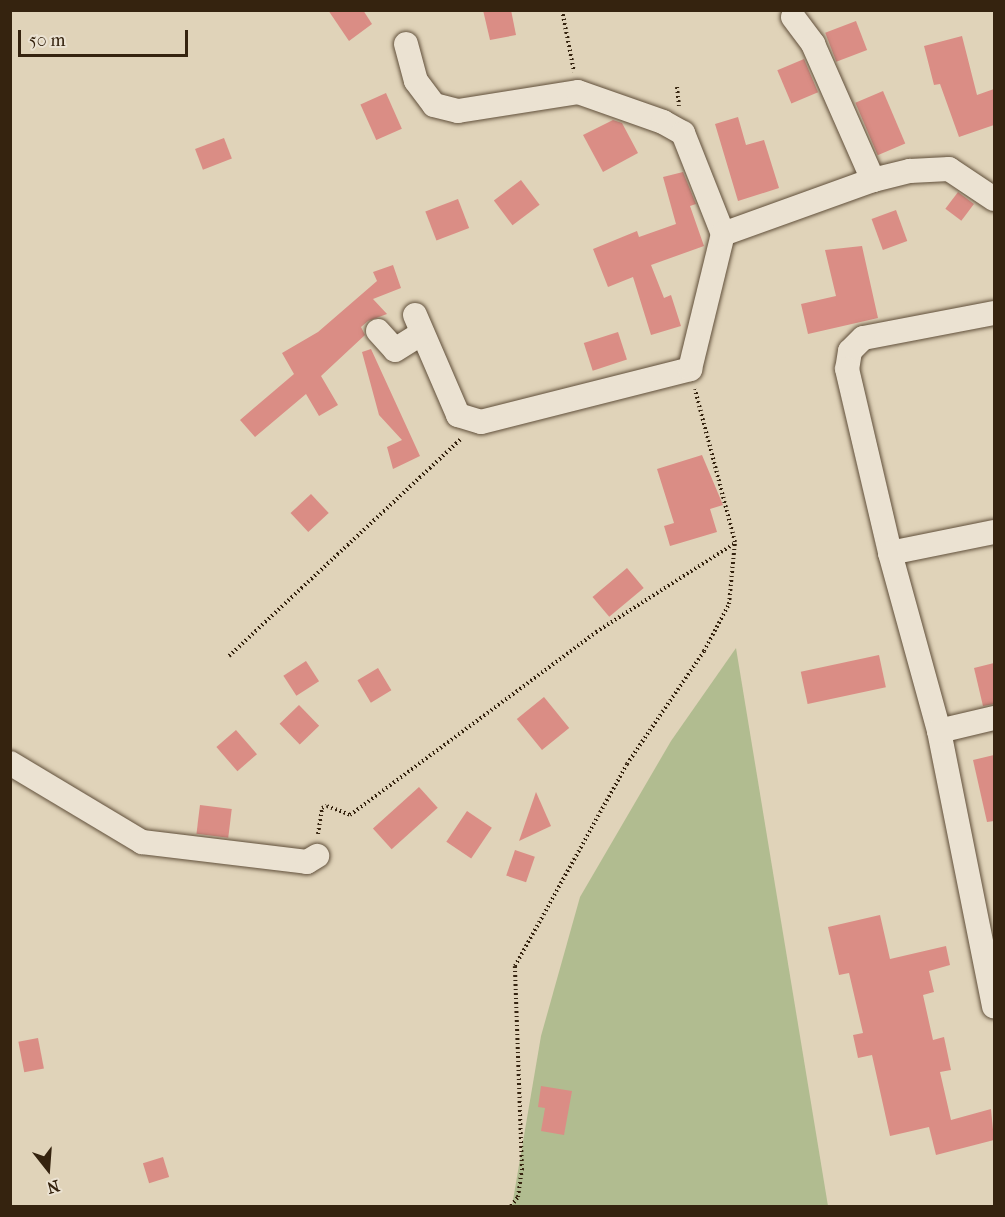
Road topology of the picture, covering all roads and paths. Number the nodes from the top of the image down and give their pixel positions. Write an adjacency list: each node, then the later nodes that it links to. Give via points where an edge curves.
1 (562, 10): 4 (path)
2 (793, 17): 5 (street, via 813,44)
3 (406, 44): 4 (street, via 416,81 434,105 458,111)
4 (578, 92): 7 (street, via 663,122 683,134)
5 (873, 180): 6 (street, via 910,171 949,169); 7 (street)
6 (994, 199)
7 (723, 234): 10 (street)
8 (994, 313): 14 (street, via 863,338 850,351 847,369)
9 (378, 331): 11 (street, via 395,350 418,324 452,405 458,415)
10 (690, 369): 11 (street); 13 (path)
11 (470, 422): 15 (path, via 458,444)
12 (994, 532): 14 (street)
13 (735, 543): 19 (path, via 596,632 350,815 327,806 322,808); 21 (path, via 729,604 704,651 627,764 515,966 522,1170 518,1197)
14 (890, 553): 17 (street)
15 (229, 656)
16 (994, 718): 17 (street)
17 (939, 731): 20 (street)
18 (10, 763): 19 (street, via 142,842 307,862)
19 (317, 856)
20 (994, 1007)
21 (511, 1206)

